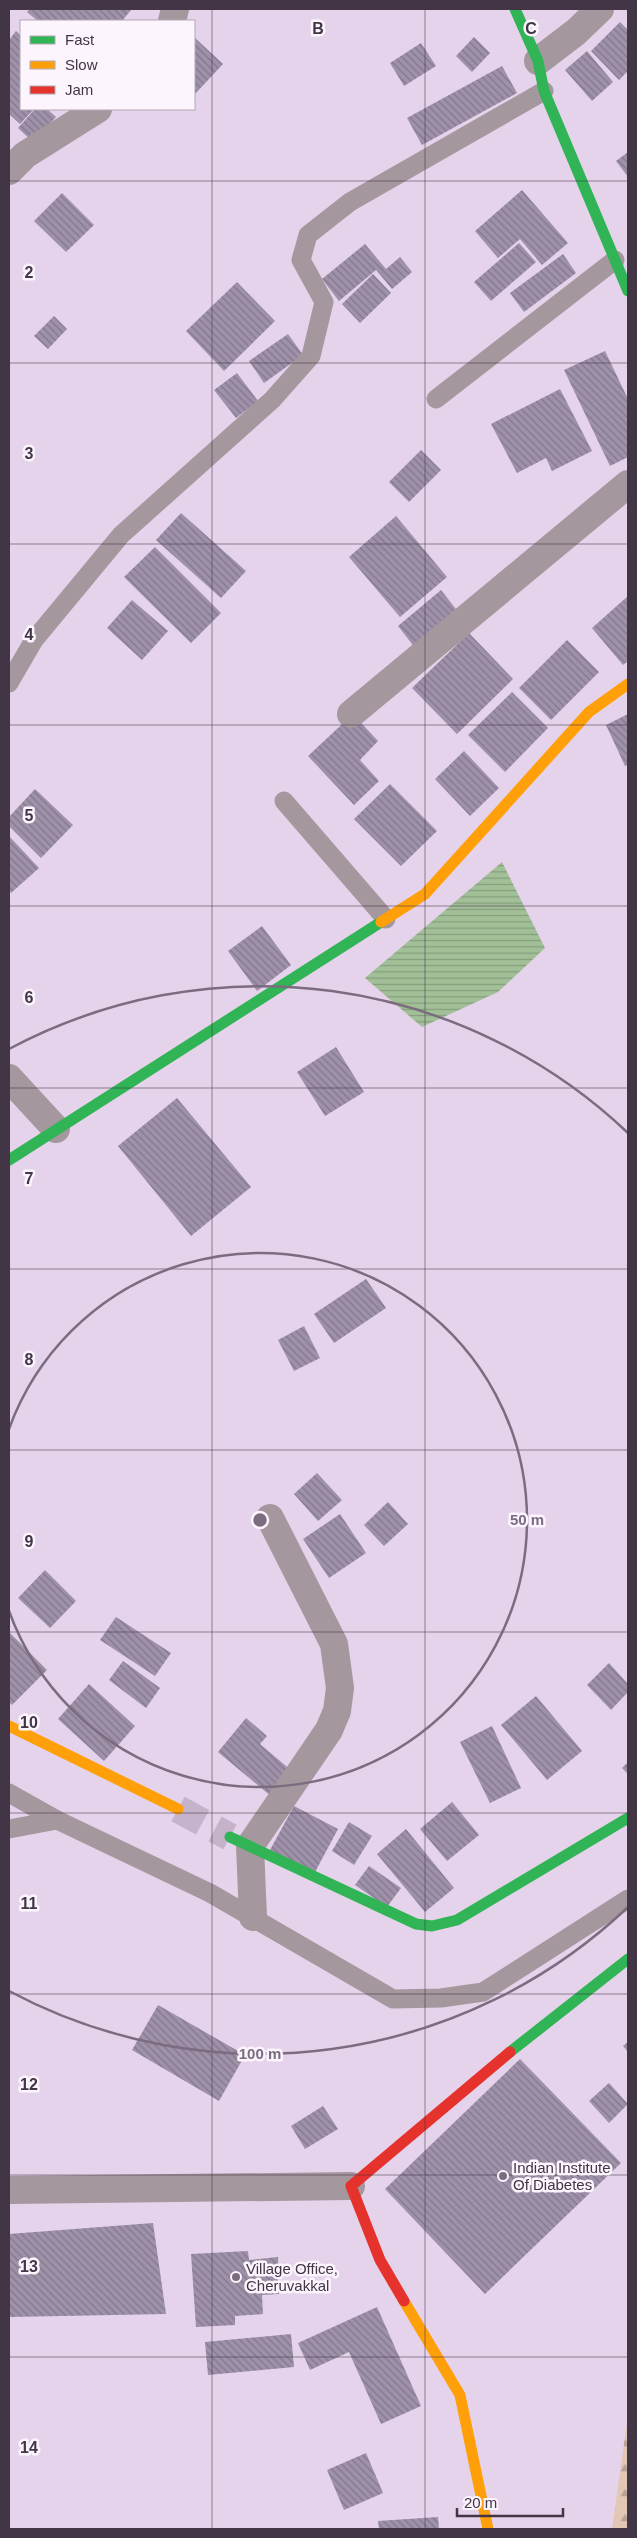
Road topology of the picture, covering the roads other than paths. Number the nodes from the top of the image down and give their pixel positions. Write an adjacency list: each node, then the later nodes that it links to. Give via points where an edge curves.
1 (515, 9): 3 (street)
2 (600, 9): 3 (street)
3 (538, 61): 4 (street)
4 (544, 91): 7 (street); 11 (lane, via 350,202 308,235 301,260 324,302 311,356 272,400 122,535 34,640)
5 (96, 110): 6 (street)
6 (14, 157)
7 (615, 260): 8 (street); 9 (lane)
8 (628, 291)
9 (436, 399)
10 (628, 484): 13 (street)
11 (9, 683)
12 (628, 684): 15 (street, via 589,712 426,894)
13 (351, 714)
14 (284, 801): 15 (lane)
15 (386, 919): 17 (street)
16 (9, 1078): 17 (street)
17 (56, 1129): 18 (street)
18 (9, 1160)
19 (270, 1518): 26 (street, via 334,1644 340,1688 337,1711 329,1730)
20 (9, 1726): 22 (street)
21 (9, 1793): 24 (lane)
22 (178, 1809)
23 (628, 1818): 26 (street, via 457,1920 432,1926 416,1924)
24 (57, 1820): 25 (lane); 28 (lane)
25 (9, 1829)
26 (240, 1841): 28 (street)
27 (628, 1899): 28 (lane, via 483,1992 412,2000 393,1998 373,1989)
28 (253, 1917)
29 (628, 1959): 30 (street, via 491,2067)
30 (351, 2186): 31 (street); 32 (street, via 380,2260 460,2395)
31 (9, 2190)
32 (488, 2529)

